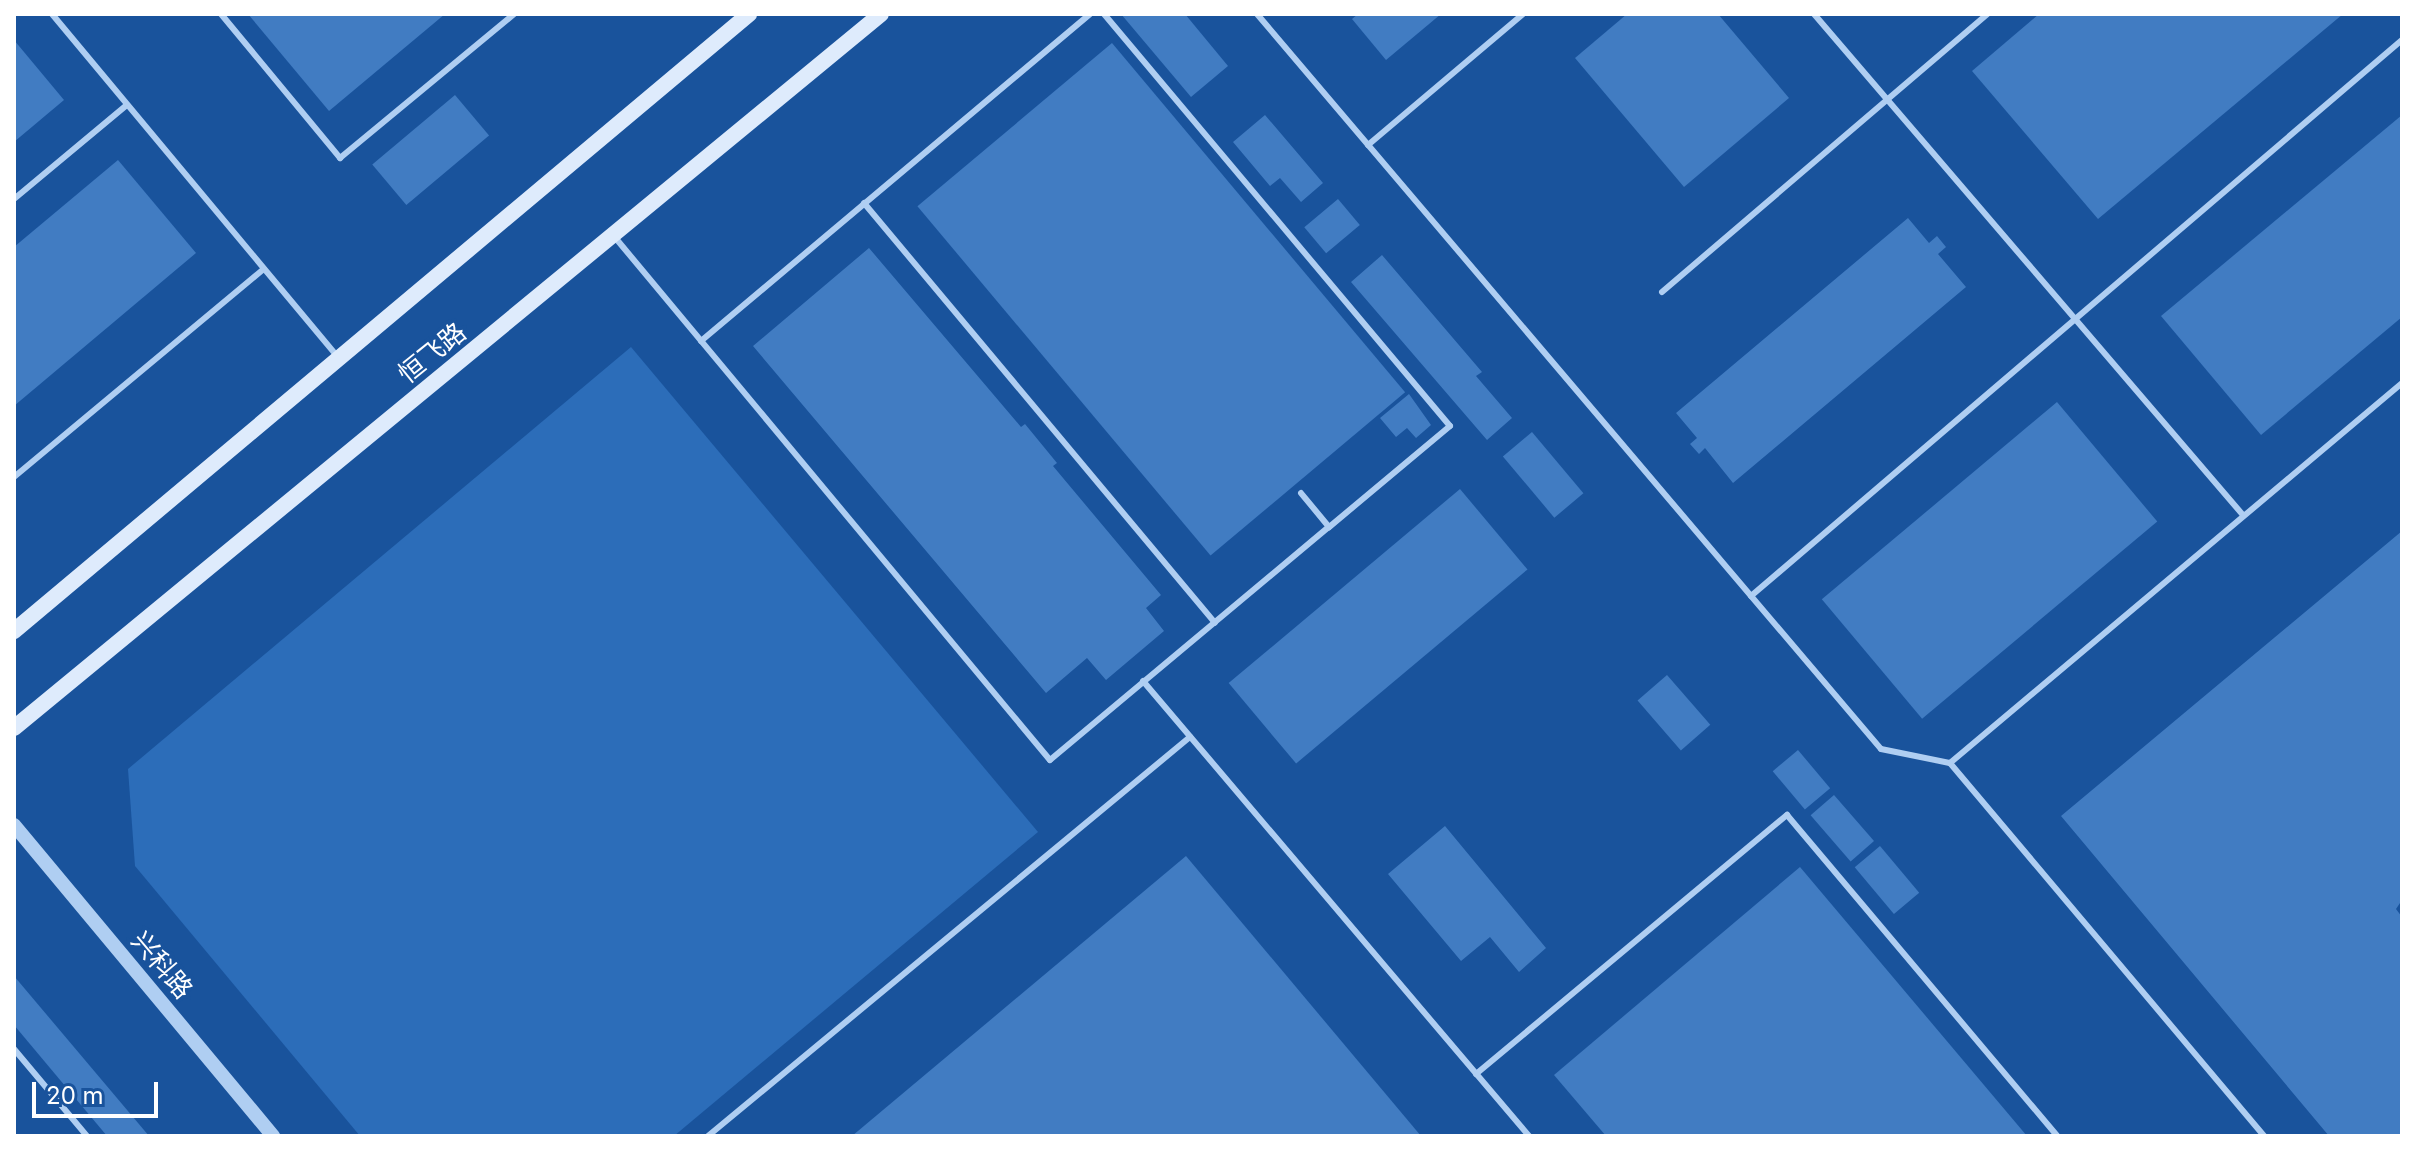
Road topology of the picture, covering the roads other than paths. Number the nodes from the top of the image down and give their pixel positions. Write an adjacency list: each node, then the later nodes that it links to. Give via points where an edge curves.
1 (52, 14): 14 (lane)
2 (221, 14): 3 (lane, via 340,158)
3 (514, 14)
4 (749, 14): 23 (main road)
5 (881, 14): 18 (main road, 恒飞路)
6 (1090, 14): 17 (lane)
7 (1104, 14): 28 (lane, via 1450,426)
8 (1257, 14): 15 (lane)
9 (1523, 14): 15 (lane)
10 (1814, 14): 13 (lane)
11 (1987, 14): 13 (lane)
12 (2402, 40): 21 (lane)
13 (1887, 100): 20 (lane); 21 (lane)
14 (127, 105): 16 (lane); 19 (lane)
15 (1368, 145): 29 (lane)
16 (14, 199)
17 (864, 203): 22 (lane); 30 (lane)
18 (613, 235): 22 (lane); 33 (main road, 恒飞路)
19 (264, 269): 23 (lane); 25 (lane)
20 (1662, 292)
21 (2073, 317): 27 (lane); 29 (lane)
22 (701, 341): 32 (lane, via 1050,760)
23 (339, 358): 31 (main road)
24 (2402, 383): 27 (lane)
25 (14, 477)
26 (1301, 493): 28 (lane)
27 (2243, 515): 35 (lane)
28 (1329, 527): 30 (lane)
29 (1751, 596): 35 (lane, via 1881,749)
30 (1215, 623): 32 (lane)
31 (14, 631)
32 (1143, 681): 34 (lane)
33 (14, 728)
34 (1190, 737): 38 (lane); 41 (lane)
35 (1950, 763): 44 (lane)
36 (14, 825): 40 (street, 兴科路)
37 (14, 1049): 39 (lane)
38 (1476, 1074): 42 (lane); 43 (lane, via 1787,815)
39 (87, 1136)
40 (273, 1136)
41 (708, 1136)
42 (1529, 1136)
43 (2057, 1136)
44 (2264, 1136)

